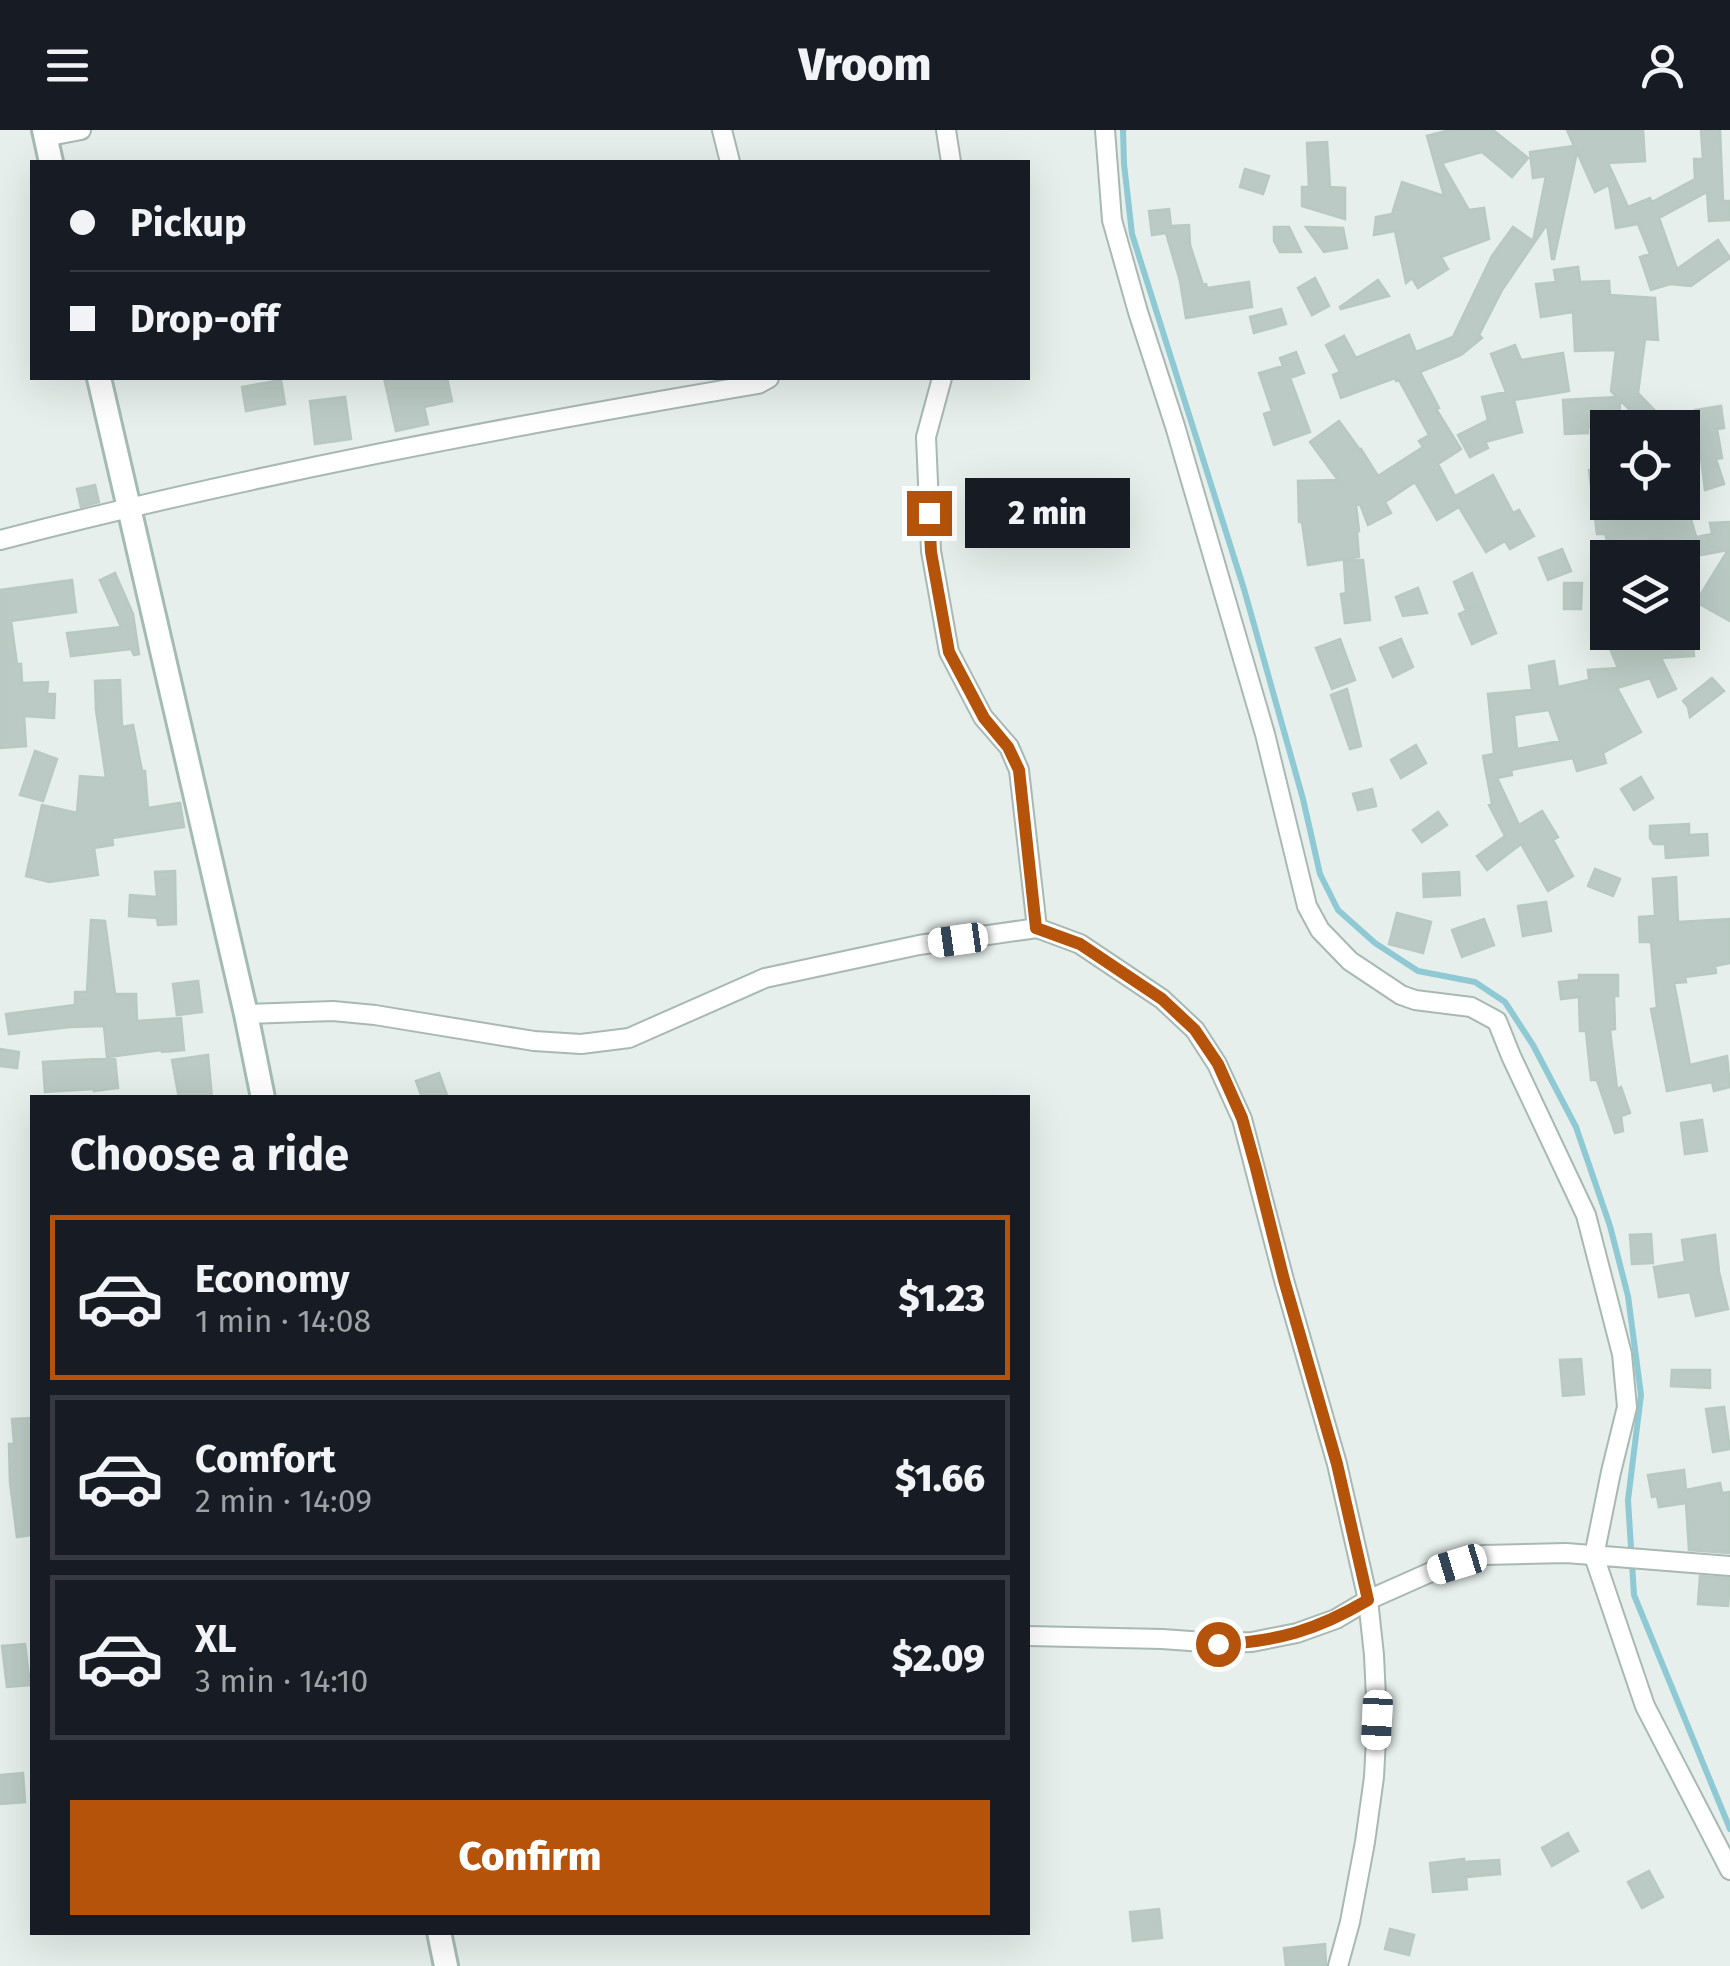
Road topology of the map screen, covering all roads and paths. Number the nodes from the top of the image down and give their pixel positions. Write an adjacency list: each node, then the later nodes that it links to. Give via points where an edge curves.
1 (81, 130): 5 (street)
2 (722, 130): 7 (street)
3 (946, 130): 8 (street)
4 (1105, 130): 17 (street, via 1112,220 1265,734 1307,906 1350,961 1401,995 1472,1007 1497,1020 1586,1215 1622,1354 1628,1407)
5 (44, 134): 6 (main road)
6 (50, 160)
7 (730, 160)
8 (952, 160)
9 (99, 380): 12 (main road)
10 (765, 380): 12 (street)
11 (941, 380): 14 (street, via 926,436 931,552 949,652 1019,770)
12 (128, 507): 13 (street); 15 (main road)
13 (0, 540)
14 (1036, 928): 15 (street, via 764,978 630,1038 582,1044 334,1012); 19 (street, via 1080,944 1162,999 1218,1064 1256,1168)
15 (246, 1014): 16 (main road)
16 (262, 1095)
17 (1594, 1556): 18 (street); 19 (street, via 1483,1556); 21 (street, via 1646,1706)
18 (1730, 1566)
19 (1368, 1600): 20 (street, via 1336,1620 1252,1642); 24 (street, via 1374,1777)
20 (1030, 1636)
21 (1730, 1870)
22 (440, 1935): 23 (main road)
23 (446, 1966)
24 (1338, 1966)

